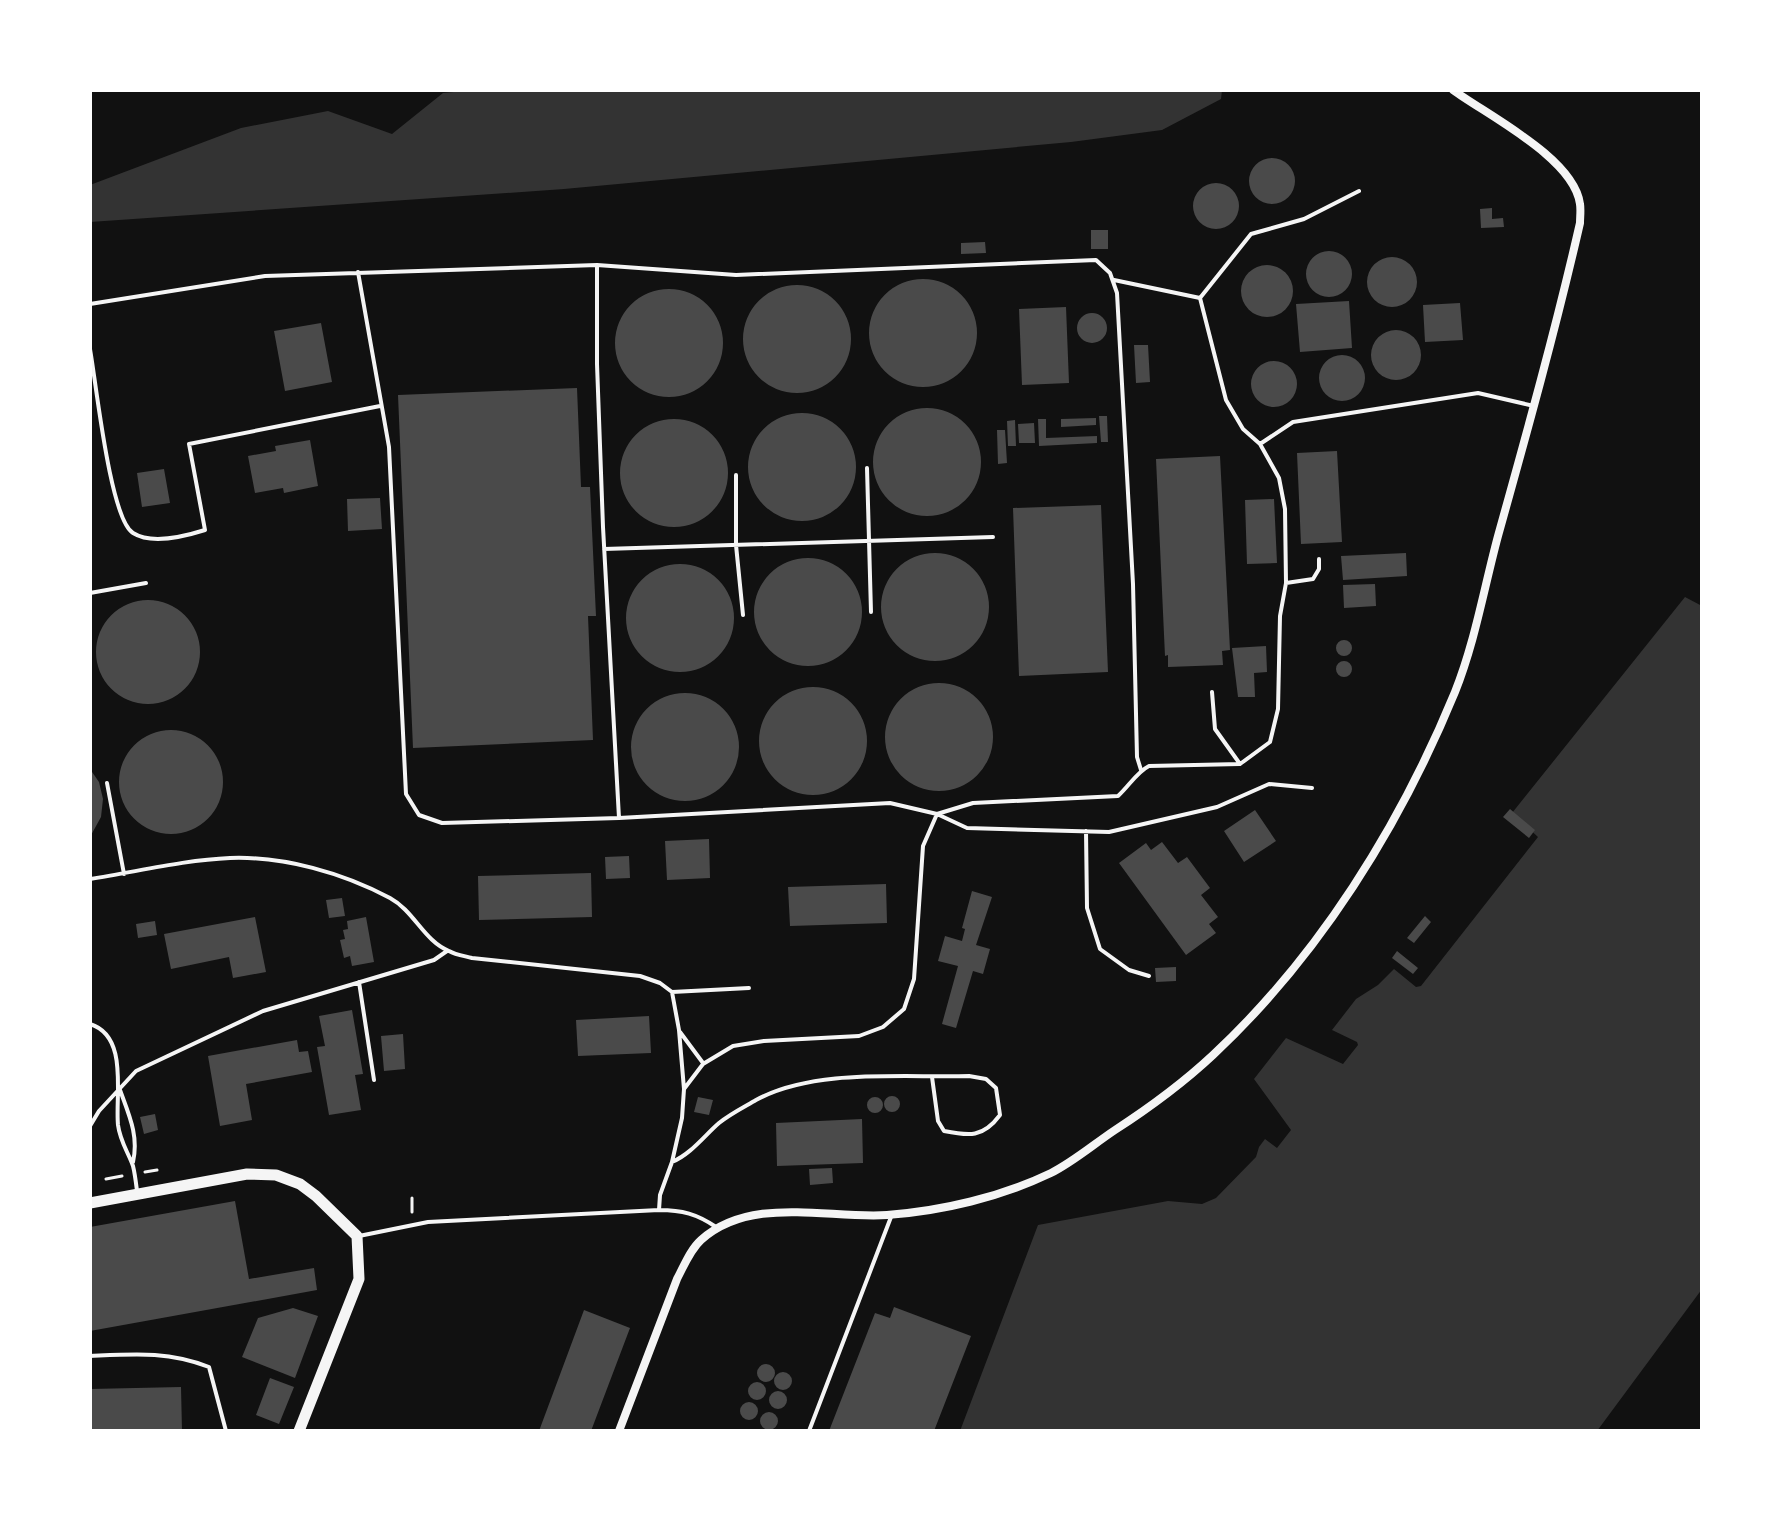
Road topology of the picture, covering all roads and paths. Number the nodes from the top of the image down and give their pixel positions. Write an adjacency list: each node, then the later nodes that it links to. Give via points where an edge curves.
1 (1453, 90): 10 (street, via 1547,155 1580,202 1580,223)
2 (1359, 191): 6 (lane, via 1304,219 1251,234)
3 (597, 265): 4 (lane); 5 (lane, via 736,275 1096,260); 17 (lane)
4 (358, 272): 7 (lane, via 265,276); 9 (lane)
5 (1114, 280): 6 (lane); 26 (lane)
6 (1200, 298): 11 (lane, via 1226,400 1243,429)
7 (90, 304)
8 (90, 349): 9 (lane, via 121,518 130,532 146,539 205,530 189,444)
9 (380, 406): 30 (lane, via 389,447 406,794 419,815 442,823)
10 (1534, 406): 11 (lane, via 1478,393 1293,422); 52 (street, via 1456,689 1403,801 1357,881 1311,945 1212,1056 1150,1107 1055,1171 986,1197)
11 (1260, 444): 20 (lane, via 1279,478 1285,509)
12 (867, 468): 15 (lane)
13 (736, 475): 16 (lane)
14 (993, 537): 15 (lane)
15 (870, 541): 16 (lane); 22 (lane)
16 (736, 545): 17 (lane); 23 (lane)
17 (604, 549): 30 (lane)
18 (1319, 559): 20 (lane, via 1313,579)
19 (146, 583): 21 (lane)
20 (1286, 583): 25 (lane, via 1278,709 1270,742)
21 (90, 593)
22 (871, 612)
23 (743, 615)
24 (1212, 692): 25 (lane, via 1215,729)
25 (1240, 764): 26 (lane)
26 (1141, 770): 29 (lane, via 1118,796 973,803)
27 (107, 783): 32 (lane)
28 (1312, 788): 31 (lane, via 1269,784 1188,815 1109,832)
29 (937, 814): 30 (lane, via 890,803); 31 (lane, via 967,828); 41 (lane, via 923,846 914,979 904,1009 883,1027 859,1036 733,1046)
30 (619, 818)
31 (1086, 831): 35 (lane, via 1087,908 1100,949 1129,970)
32 (124, 874): 33 (lane); 34 (lane, via 231,858 311,868 362,883 403,905)
33 (90, 879)
34 (447, 951): 36 (lane, via 434,960); 38 (lane, via 640,976)
35 (1149, 976)
36 (359, 982): 43 (lane); 44 (lane, via 263,1011 136,1071)
37 (749, 988): 38 (lane)
38 (672, 992): 40 (lane)
39 (90, 1024): 44 (lane, via 109,1039)
40 (679, 1030): 41 (lane); 45 (lane)
41 (703, 1064): 45 (lane)
42 (932, 1077): 42 (lane, via 986,1079 996,1088 1000,1115 978,1133 944,1131); 47 (lane, via 795,1085 759,1098 722,1121)
43 (374, 1080)
44 (119, 1088): 46 (lane); 48 (lane, via 118,1123); 48 (lane, via 137,1145)
45 (684, 1089): 47 (lane)
46 (90, 1126)
47 (672, 1162): 51 (lane)
48 (132, 1164): 49 (lane)
49 (138, 1195): 50 (street); 54 (street, via 247,1174 276,1175 316,1196)
50 (90, 1203)
51 (659, 1210): 53 (lane, via 700,1216); 54 (lane, via 428,1222)
52 (892, 1214): 53 (street, via 777,1213 747,1216); 59 (lane)
53 (718, 1228): 58 (street, via 688,1256)
54 (357, 1236): 57 (street, via 359,1279)
55 (90, 1356): 56 (lane, via 161,1354 209,1367)
56 (226, 1431)
57 (299, 1431)
58 (619, 1431)
59 (809, 1431)

